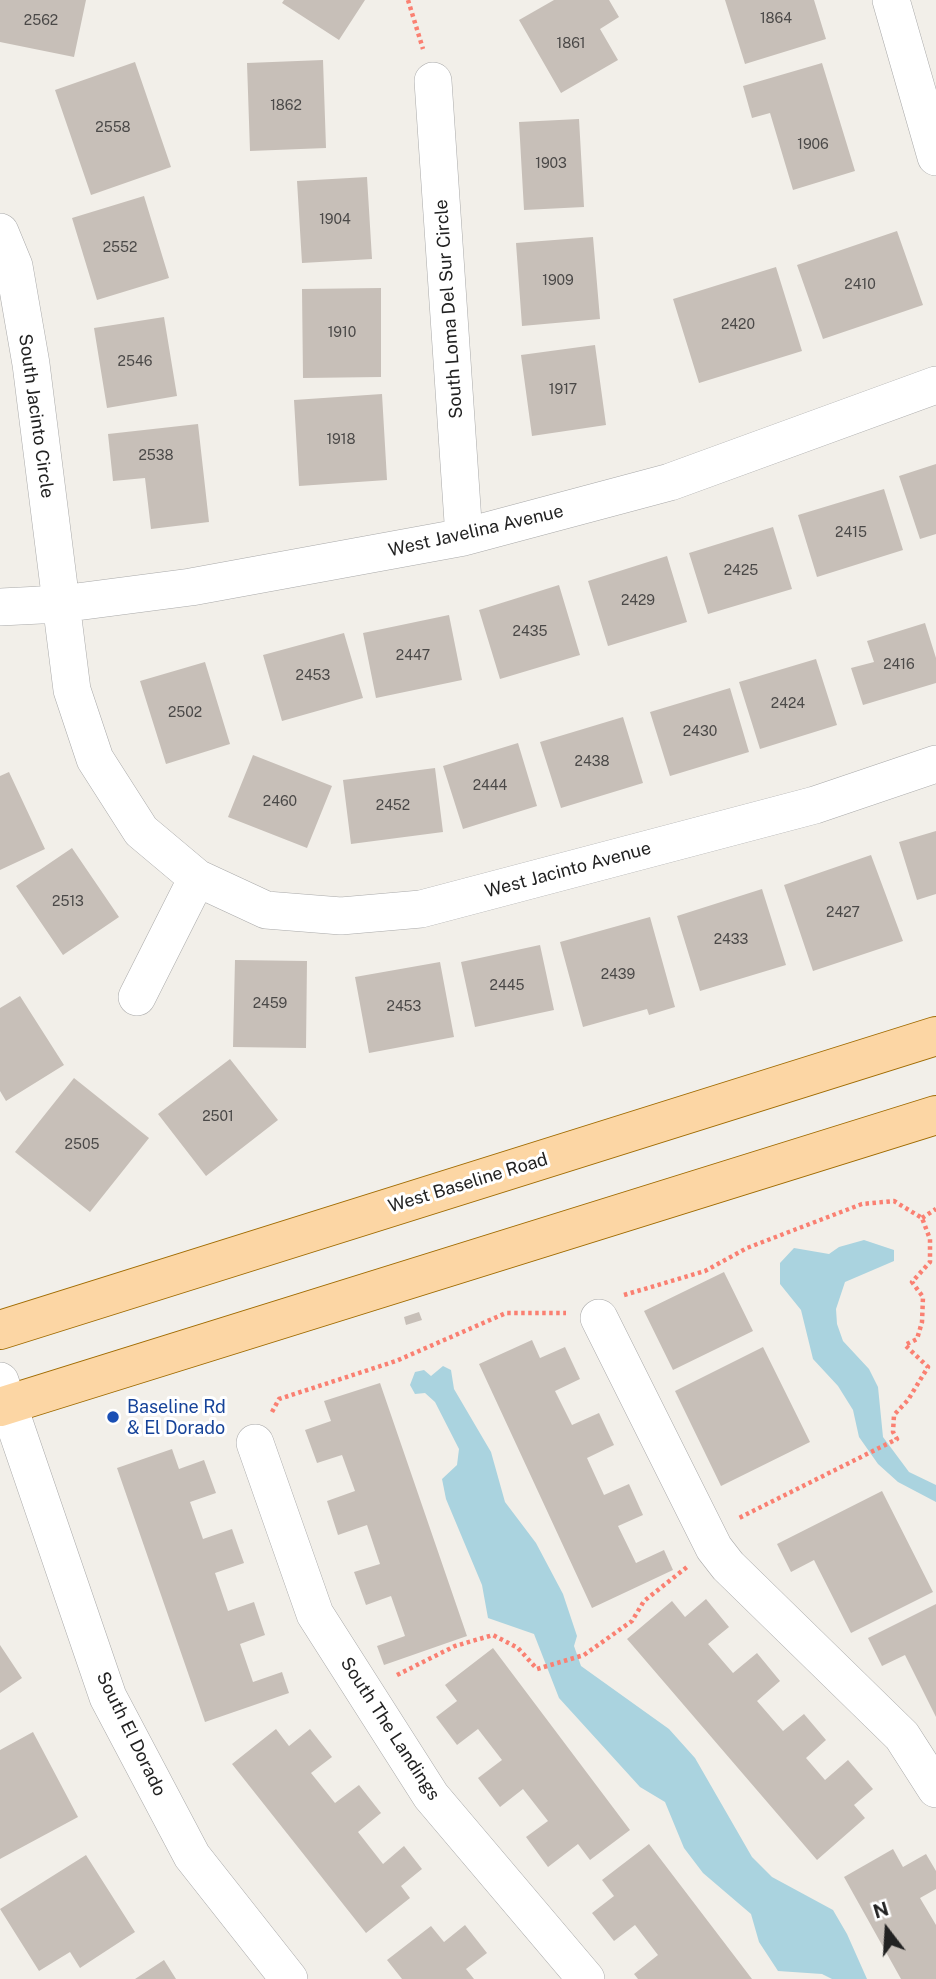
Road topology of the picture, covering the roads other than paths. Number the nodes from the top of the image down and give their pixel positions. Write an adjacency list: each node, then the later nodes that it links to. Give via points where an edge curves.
1 (891, 0): 3 (street)
2 (433, 81): 6 (street, South Loma Del Sur Circle)
3 (936, 157)
4 (0, 232): 7 (street, South Jacinto Circle, via 14,265 31,364)
5 (936, 385): 6 (street, West Javelina Avenue, via 670,482)
6 (464, 537): 7 (street, West Javelina Avenue, via 256,577)
7 (61, 604): 8 (street, West Javelina Avenue); 10 (street, West Jacinto Avenue, via 72,690 95,759 141,831)
8 (0, 607)
9 (936, 764): 10 (street, West Jacinto Avenue, via 815,805 421,909 341,916 266,910)
10 (197, 878): 11 (street)
11 (137, 997)
12 (936, 1037): 15 (main road, West Baseline Road)
13 (936, 1115): 16 (main road)
14 (599, 1318): 18 (street, via 710,1541 728,1566 902,1736)
15 (0, 1330)
16 (3, 1398): 19 (street, South El Dorado, via 108,1697 192,1856)
17 (256, 1443): 20 (street, South The Landings, via 315,1614 431,1796)
18 (936, 1789)
19 (289, 1979)
20 (586, 1979)

